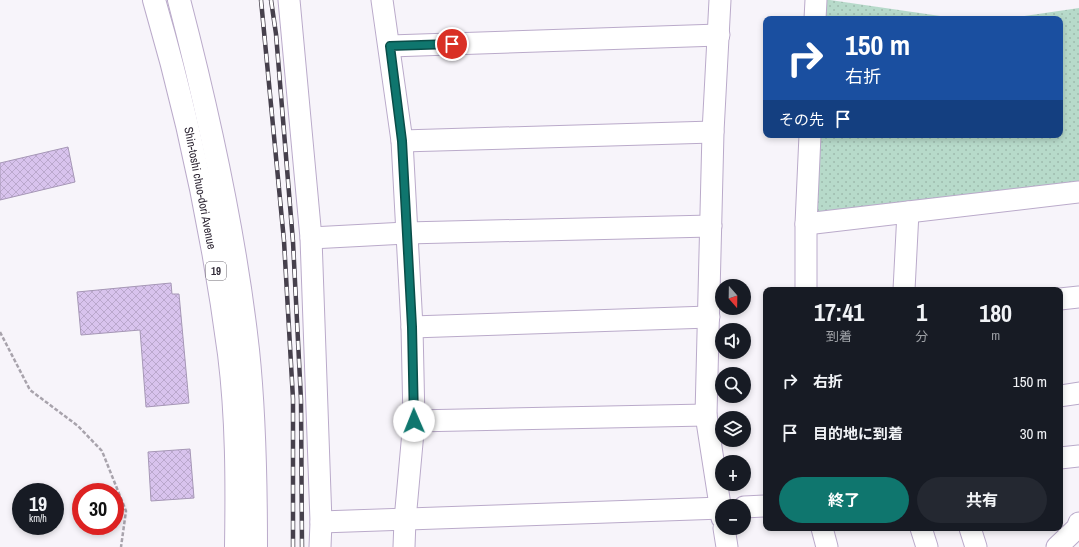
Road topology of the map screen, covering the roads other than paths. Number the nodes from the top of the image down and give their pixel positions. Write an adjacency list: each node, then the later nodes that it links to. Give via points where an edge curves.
1 (154, 0): 42 (main road, Shin-toshi chuo-dori Avenue / 19, via 195,156 229,355 237,468)
2 (179, 0): 43 (main road, Shin-toshi chuo-dori Avenue / 19, via 197,69 232,235 248,351 256,469)
3 (288, 0): 18 (street)
4 (382, 0): 9 (street)
5 (720, 0): 8 (street)
6 (816, 0): 7 (street)
7 (815, 16)
8 (719, 35): 9 (street); 10 (street)
9 (390, 46): 12 (street)
10 (713, 132): 12 (street); 16 (street)
11 (810, 138): 15 (street)
12 (402, 141): 17 (street)
13 (1079, 192): 14 (street)
14 (908, 212): 15 (street); 20 (street)
15 (806, 224): 19 (street)
16 (711, 226): 17 (street); 23 (street)
17 (406, 233): 18 (street); 24 (street)
18 (311, 238): 36 (street)
19 (806, 287)
20 (904, 287)
21 (1079, 297): 22 (street)
22 (1063, 299)
23 (709, 317): 24 (street); 27 (street)
24 (412, 327): 28 (street)
25 (1079, 393): 26 (street)
26 (1063, 396)
27 (706, 415): 28 (street); 31 (street)
28 (414, 421): 35 (street)
29 (1079, 456): 30 (street)
30 (1063, 458)
31 (719, 499)
32 (763, 506): 33 (street)
33 (751, 507)
34 (715, 515): 35 (street)
35 (405, 520): 36 (street); 45 (street)
36 (321, 522): 44 (street)
37 (1079, 523): 50 (street)
38 (823, 531): 47 (street)
39 (922, 531): 48 (street)
40 (971, 531): 49 (street)
41 (724, 535): 46 (street)
42 (236, 547)
43 (256, 547)
44 (320, 547)
45 (404, 547)
46 (726, 547)
47 (827, 547)
48 (927, 547)
49 (976, 547)
50 (1057, 547)

